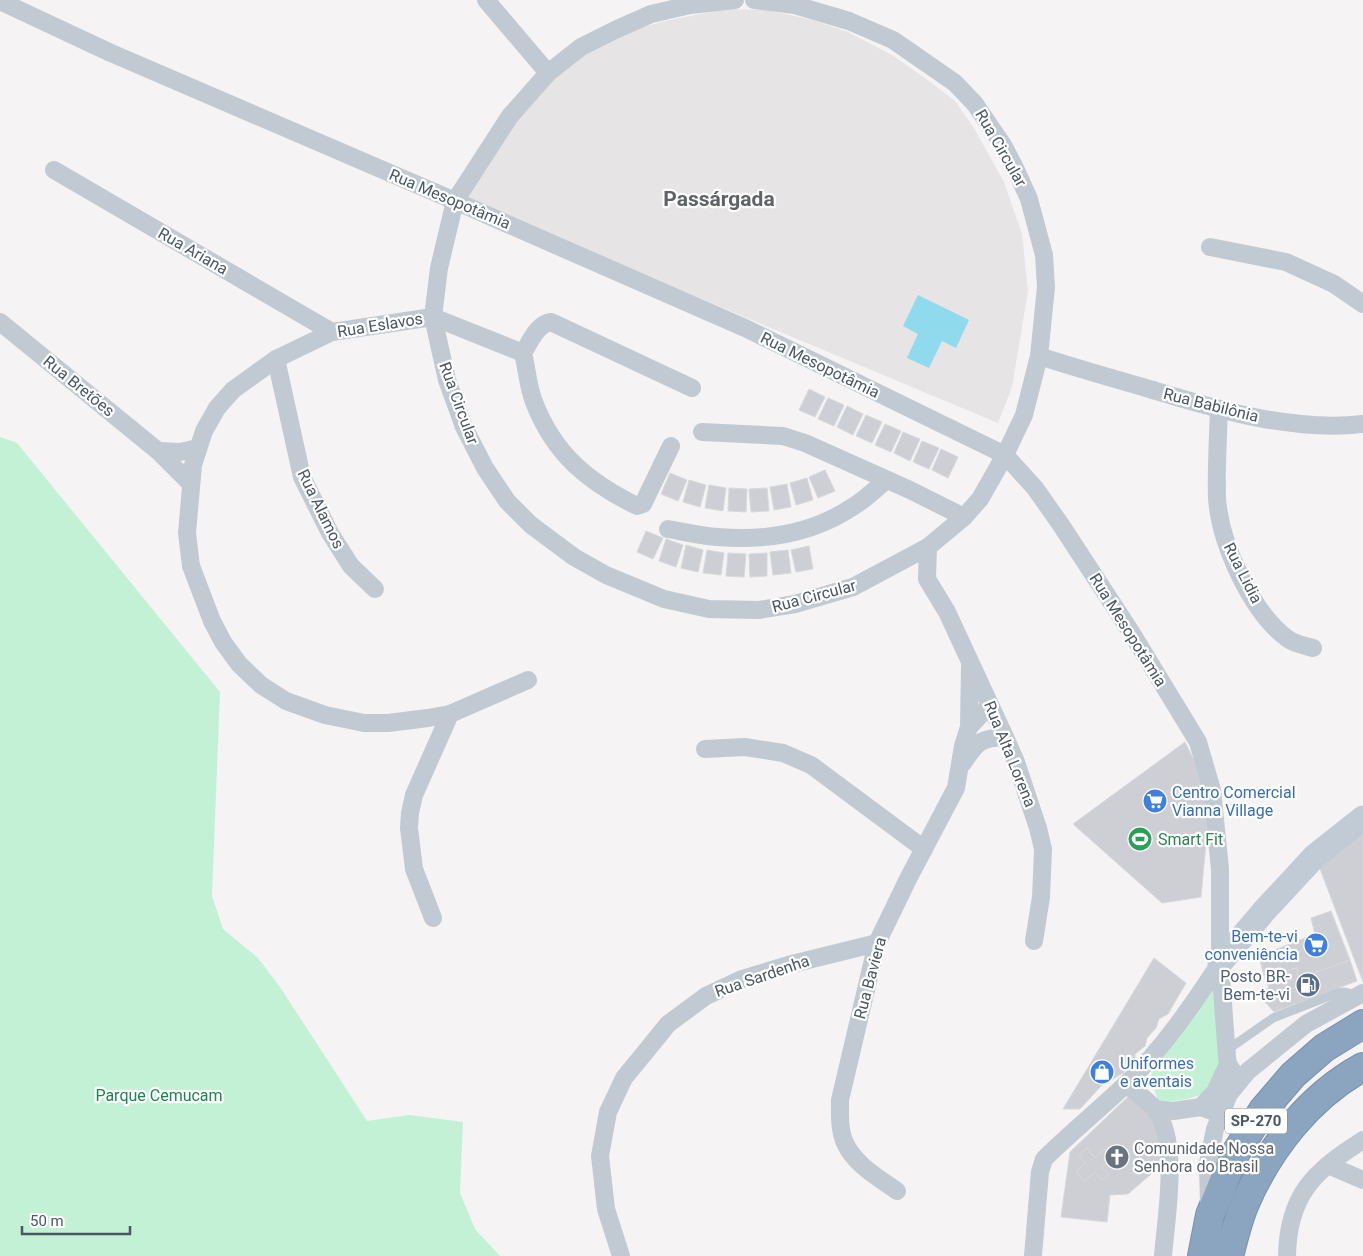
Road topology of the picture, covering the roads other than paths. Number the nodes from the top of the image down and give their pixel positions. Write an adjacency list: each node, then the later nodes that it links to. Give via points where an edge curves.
1 (486, 0): 6 (street)
2 (735, 0): 6 (street, Rua Circular, via 651,14 582,47)
3 (754, 0): 5 (street, Rua Circular)
4 (0, 1): 8 (street, Rua Mesopotâmia, via 111,53)
5 (796, 2): 15 (street, Rua Circular, via 894,40 955,84 975,104 1016,168 1030,199 1044,255 1046,287)
6 (548, 73): 8 (street, Rua Circular, via 510,116)
7 (54, 170): 13 (street, Rua Ariana)
8 (456, 201): 11 (street, Rua Circular, via 439,268); 24 (street, Rua Mesopotâmia, via 745,328)
9 (1210, 247): 10 (street, via 1286,262 1334,284)
10 (1363, 304)
11 (433, 317): 13 (street, Rua Eslavos); 14 (street); 30 (street, Rua Circular, via 447,380 464,427 507,501 574,557 606,575 664,599 709,609 759,610 795,604 853,587)
12 (0, 322): 23 (street, Rua Bretões)
13 (332, 332): 16 (street, Rua Eslavos)
14 (523, 353): 17 (street, via 540,327 551,322); 21 (street, via 534,401 551,437 584,474 618,497 637,506 643,504)
15 (1039, 356): 18 (street, Rua Babilônia); 24 (street, Rua Circular, via 1024,415)
16 (276, 359): 22 (street, Rua Eslavos, via 233,390 222,402 204,431); 32 (street, Rua Alamos, via 302,476 351,566)
17 (692, 388)
18 (1219, 410): 19 (street, Rua Babilônia, via 1295,424); 33 (street, Rua Lidia, via 1218,500 1226,545 1243,582 1270,621 1289,640)
19 (1363, 424)
20 (702, 432): 25 (street, via 783,436)
21 (671, 446)
22 (198, 448): 23 (street, via 180,452); 26 (street, Rua Eslavos)
23 (158, 451): 26 (street, Rua Bretões)
24 (1005, 455): 27 (street, Rua Circular, via 980,499); 47 (street, Rua Mesopotâmia, via 1035,488 1061,525 1198,742 1212,790 1220,861)
25 (887, 480): 27 (street); 28 (street, via 854,506 798,532 762,538 717,538)
26 (191, 484): 37 (street, Rua Eslavos, via 187,533 191,566 223,642 239,664 261,685 286,701 364,723 388,724)
27 (964, 517): 29 (street, Rua Circular)
28 (668, 529)
29 (928, 547): 30 (street, Rua Circular); 31 (street)
30 (893, 567): 31 (street)
31 (927, 579): 34 (street, Rua Alta Lorena)
32 (375, 589)
33 (1313, 648)
34 (970, 660): 36 (street, Rua Alta Lorena); 38 (street, Rua Baviera)
35 (528, 680): 37 (street, Rua Eslavos)
36 (990, 704): 38 (street, Rua Baviera); 39 (street, Rua Alta Lorena)
37 (450, 714): 44 (street, via 414,795 410,813 414,869)
38 (969, 727): 41 (street, Rua Baviera)
39 (1006, 737): 41 (street, via 982,740); 45 (street, Rua Alta Lorena, via 1043,849 1041,897)
40 (705, 749): 43 (street, via 745,747 782,754 811,765)
41 (961, 765): 43 (street, Rua Baviera, via 956,788)
42 (1363, 818): 47 (street, via 1315,856)
43 (924, 849): 46 (street, Rua Baviera)
44 (433, 918)
45 (1034, 941)
46 (877, 943): 60 (street, Rua Baviera, via 840,1100 840,1122 846,1143 862,1166); 62 (street, Rua Sardenha, via 742,979 706,996 668,1024 646,1050 624,1078 608,1112 600,1156 606,1209)
47 (1220, 964): 50 (street, Rua Mesopotâmia); 53 (street, via 1188,1011)
48 (1360, 994): 50 (lane, via 1337,993 1274,1018); 52 (street, via 1306,1024)
49 (1363, 1024): 61 (highway, SP-270, via 1324,1048 1293,1075 1263,1110 1235,1154)
50 (1227, 1057): 52 (street, Rua Mesopotâmia); 54 (street, via 1215,1092)
51 (1363, 1067): 66 (highway, SP-270, via 1318,1098 1267,1161 1245,1202)
52 (1239, 1081): 56 (street)
53 (1126, 1084): 55 (street); 63 (street, via 1044,1159 1039,1179)
54 (1201, 1107): 55 (street, via 1173,1111); 56 (street)
55 (1155, 1109): 64 (street, via 1168,1142 1170,1161)
56 (1220, 1114): 61 (street, via 1208,1163)
57 (1363, 1140): 58 (street)
58 (1328, 1165): 59 (street); 67 (street, via 1302,1191 1290,1224)
59 (1363, 1180)
60 (897, 1191)
61 (1210, 1215): 65 (highway, SP-270)
62 (620, 1256)
63 (1033, 1256)
64 (1163, 1256)
65 (1202, 1256)
66 (1229, 1256)
67 (1287, 1256)

